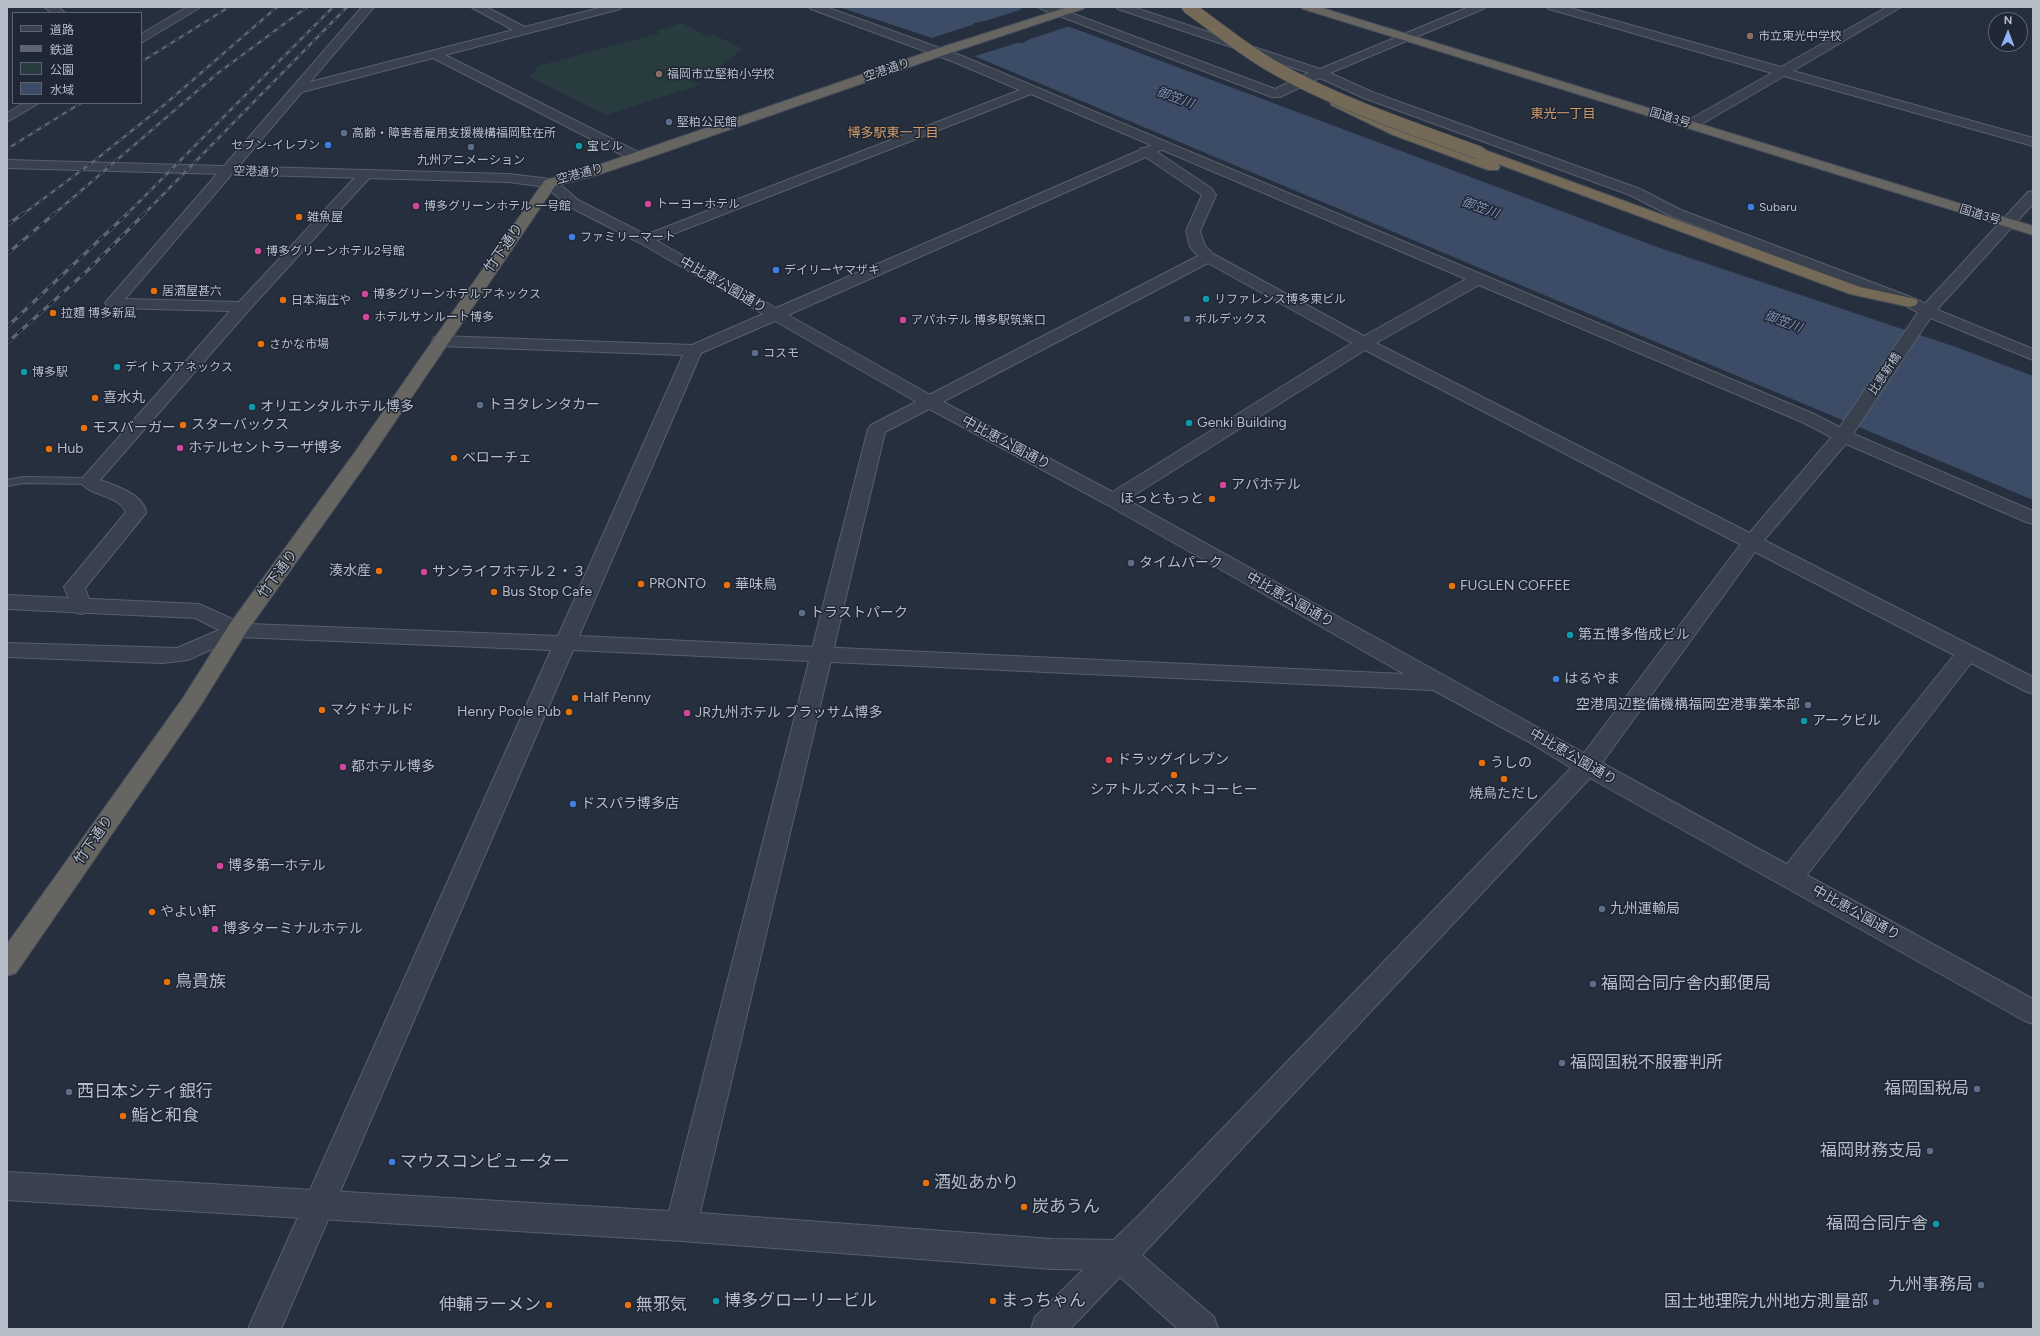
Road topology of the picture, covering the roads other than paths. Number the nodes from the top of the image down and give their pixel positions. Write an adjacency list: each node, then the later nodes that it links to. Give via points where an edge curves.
1 (194, 7): 17 (street)
2 (368, 7): 23 (street)
3 (477, 7): 16 (street)
4 (815, 7): 19 (street)
5 (1045, 7): 15 (street)
6 (1079, 7): 15 (highway, 空港通り)
7 (1122, 7): 22 (street)
8 (1188, 7): 37 (highway, bridge, via 1242,48 1368,119 1599,206)
9 (1206, 7): 37 (highway, via 1257,46 1313,79 1376,106 1626,196)
10 (1307, 7): 18 (highway, 国道3号)
11 (1478, 7): 18 (street)
12 (1553, 7): 21 (street)
13 (1894, 7): 21 (street)
14 (610, 8): 16 (street)
15 (1058, 13): 19 (highway, 空港通り); 22 (street, via 1276,94)
16 (524, 31): 20 (street)
17 (142, 38)
18 (1406, 38): 22 (street); 27 (highway, 国道3号)
19 (943, 51): 24 (street); 31 (highway, 空港通り)
20 (435, 54): 23 (street); 31 (street)
21 (1782, 72): 27 (street); 28 (street)
22 (1320, 73): 37 (street, via 1368,95 1634,192)
23 (297, 89): 33 (street)
24 (1031, 90): 29 (street); 40 (street)
25 (31, 104): 26 (street)
26 (7, 118)
27 (1690, 124): 38 (highway, 国道3号)
28 (2033, 142)
29 (1161, 146): 30 (street); 42 (street)
30 (1146, 151): 41 (street, via 1206,191 1209,196 1193,231 1198,247); 46 (street)
31 (637, 157): 35 (highway, 空港通り)
32 (7, 164): 33 (street, 空港通り)
33 (227, 171): 34 (street, 空港通り); 44 (street, via 113,303)
34 (365, 175): 35 (street, 空港通り, via 509,178); 44 (street)
35 (550, 183): 40 (street, 中比恵公園通り, via 573,203); 47 (highway, 竹下通り)
36 (2033, 195): 38 (street, 比恵新橋)
37 (1677, 219): 43 (street); 43 (highway, via 1856,291)
38 (2006, 223): 39 (highway, 国道3号); 45 (street, 比恵新橋)
39 (2033, 231)
40 (646, 240): 46 (street, 中比恵公園通り)
41 (1208, 257): 48 (street); 51 (street)
42 (1476, 279): 48 (street); 52 (street, via 1808,418)
43 (1910, 302): 45 (street)
44 (243, 307): 53 (street)
45 (1927, 311): 50 (street); 52 (street, 比恵新橋)
46 (774, 314): 49 (street); 51 (street, 中比恵公園通り)
47 (440, 341): 49 (street); 60 (highway, 竹下通り, via 281,572)
48 (1364, 342): 55 (street); 57 (street)
49 (694, 350): 61 (street)
50 (2033, 355)
51 (928, 401): 55 (street, 中比恵公園通り); 64 (street, via 877,429)
52 (1843, 436): 56 (street); 57 (street, 比恵新橋)
53 (89, 481): 54 (lane, via 24,480); 59 (street, via 122,495 136,513 74,587)
54 (7, 483)
55 (1113, 500): 65 (street, 中比恵公園通り)
56 (2033, 518)
57 (1753, 541): 63 (street); 67 (street, 比恵新橋)
58 (7, 602): 59 (street)
59 (81, 607): 60 (street, via 198,611)
60 (237, 630): 61 (street); 62 (street, via 180,655); 69 (highway, 竹下通り, via 191,702)
61 (566, 643): 64 (street); 72 (street)
62 (7, 650)
63 (1968, 652): 66 (street); 68 (street)
64 (821, 656): 65 (street); 73 (street)
65 (1439, 684): 67 (street, 中比恵公園通り, via 1537,736)
66 (2033, 686)
67 (1587, 766): 68 (street, 中比恵公園通り); 74 (street, 比恵新橋)
68 (1791, 877): 70 (street, 中比恵公園通り)
69 (7, 965)
70 (2033, 1012)
71 (7, 1186): 72 (street)
72 (319, 1204): 73 (street); 75 (street)
73 (682, 1226): 74 (street, via 1044,1253)
74 (1119, 1255): 76 (street, 比恵新橋); 77 (street)
75 (264, 1329)
76 (1047, 1329)
77 (1202, 1329)

